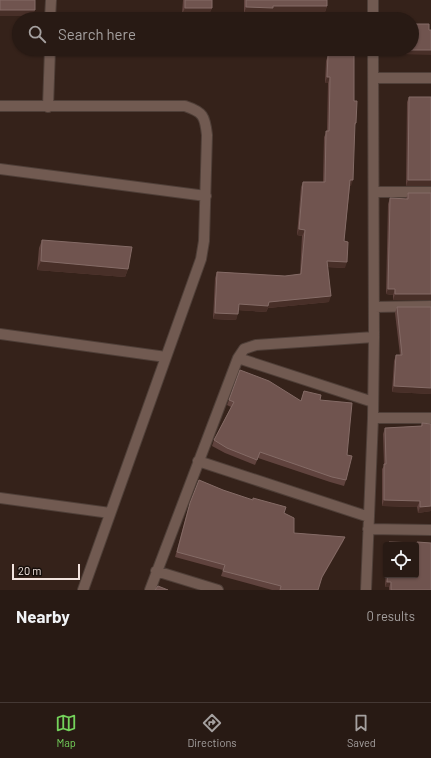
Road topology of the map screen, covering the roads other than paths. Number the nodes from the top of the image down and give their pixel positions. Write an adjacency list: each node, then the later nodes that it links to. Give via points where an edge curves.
1 (51, 0): 3 (street)
2 (373, 0): 4 (street)
3 (50, 12)
4 (373, 12)
5 (50, 56): 10 (street)
6 (373, 56): 7 (street)
7 (374, 78): 8 (street); 12 (street)
8 (431, 78)
9 (0, 106): 10 (street)
10 (48, 107): 14 (street, via 185,106 197,110 203,116 207,135)
11 (0, 169): 14 (street)
12 (374, 192): 13 (street); 16 (street)
13 (431, 192)
14 (206, 196): 19 (street, via 201,259)
15 (431, 306): 16 (street)
16 (374, 307): 18 (street)
17 (0, 334): 19 (street)
18 (374, 337): 20 (street, via 256,345 244,349); 21 (street)
19 (166, 357): 26 (street)
20 (238, 358): 21 (street); 24 (street)
21 (373, 402): 22 (street)
22 (373, 418): 23 (street); 27 (street)
23 (431, 418)
24 (198, 461): 27 (street); 30 (street)
25 (0, 498): 26 (street)
26 (110, 513): 31 (street)
27 (368, 517): 28 (street)
28 (368, 529): 29 (street); 34 (street)
29 (431, 530)
30 (156, 571): 32 (street); 33 (street)
31 (83, 590)
32 (150, 590)
33 (218, 590)
34 (366, 590)

